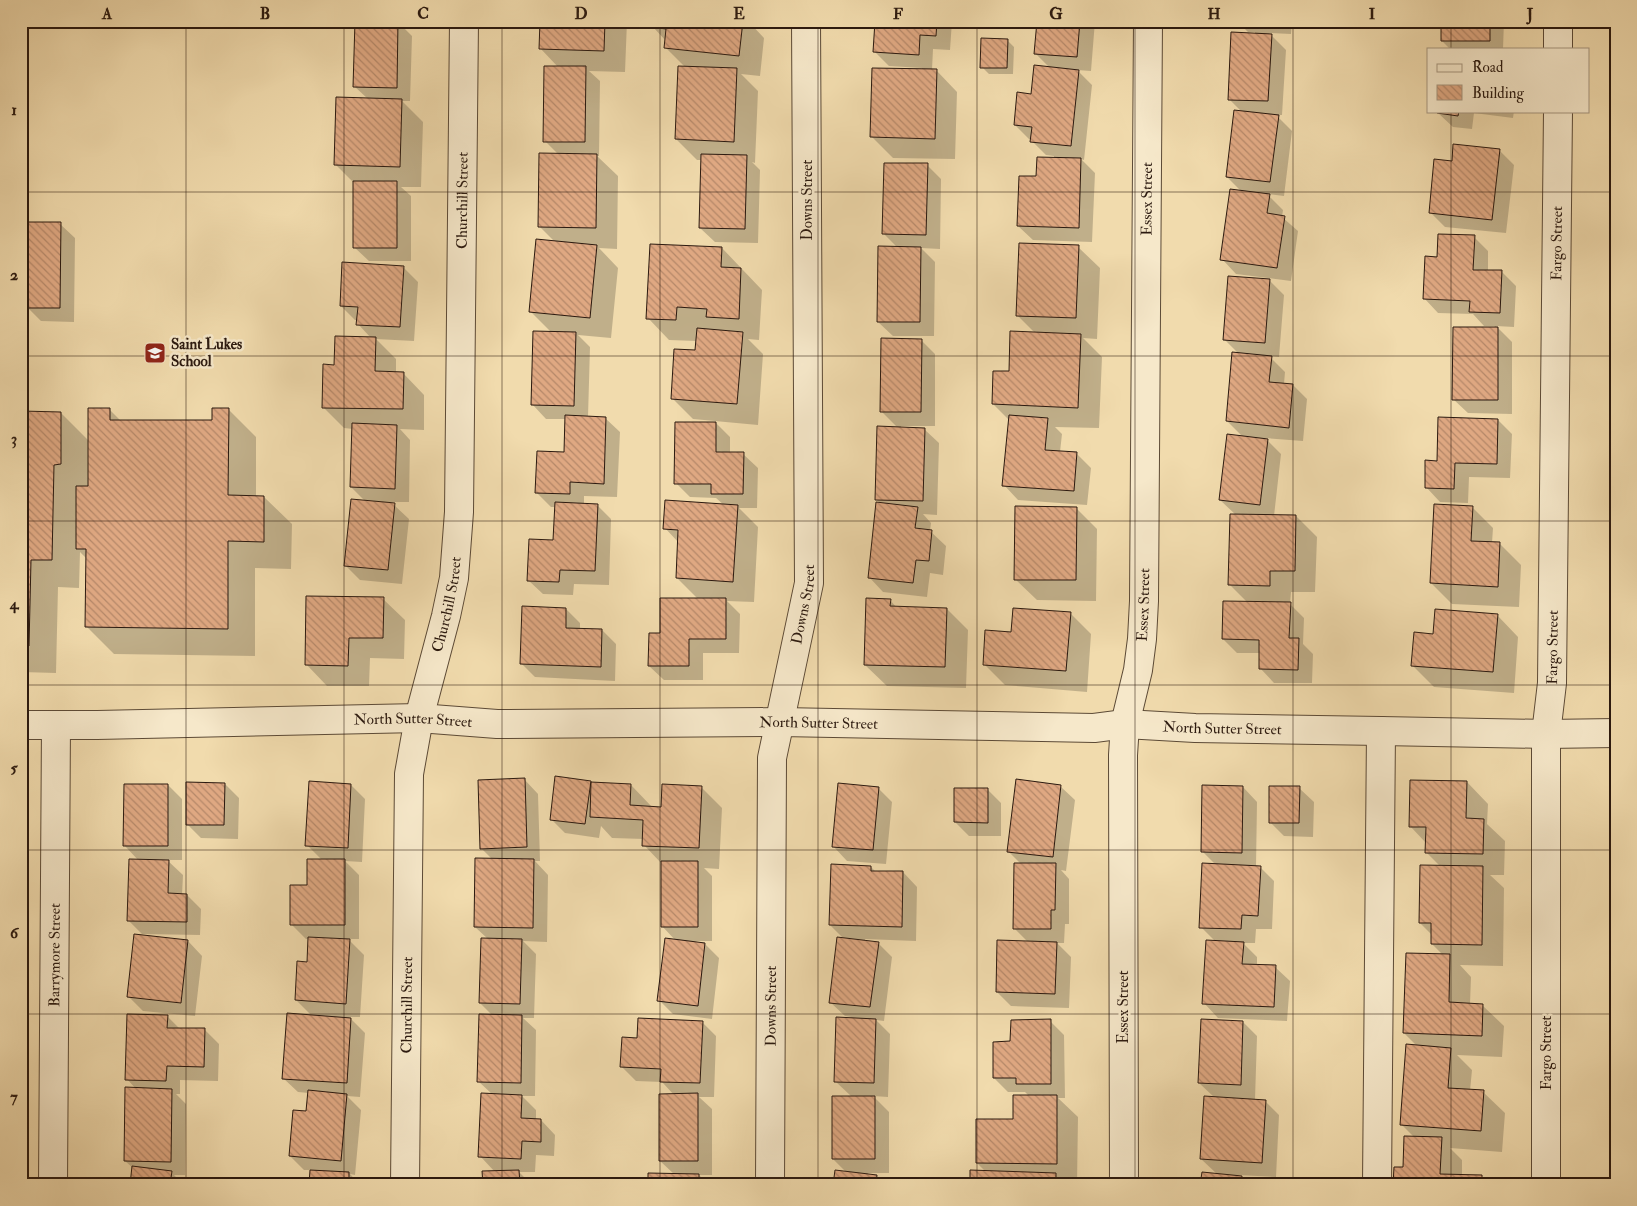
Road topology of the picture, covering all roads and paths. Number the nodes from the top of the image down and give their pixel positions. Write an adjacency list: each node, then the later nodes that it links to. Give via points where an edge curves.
1 (464, 21): 7 (street, Churchill Street, via 459,512 454,578)
2 (806, 21): 8 (street, Downs Street, via 808,583)
3 (1148, 21): 9 (street, Essex Street, via 1144,601 1138,670)
4 (1558, 21): 5 (street)
5 (1558, 48)
6 (1558, 112): 14 (street, Fargo Street, via 1552,683)
7 (419, 718): 8 (street, North Sutter Street, via 497,724); 11 (street, North Sutter Street); 16 (street, Churchill Street, via 409,774)
8 (781, 722): 9 (street, North Sutter Street, via 1094,728); 17 (street, Downs Street, via 772,758)
9 (1125, 724): 12 (street, North Sutter Street); 18 (street, Essex Street)
10 (21, 725): 11 (street, North Sutter Street)
11 (56, 725): 15 (street, Barrymore Street)
12 (1381, 731): 14 (street, North Sutter Street); 19 (street)
13 (1616, 733): 14 (street, North Sutter Street)
14 (1546, 734): 20 (street, Fargo Street)
15 (54, 1185)
16 (405, 1185)
17 (770, 1185)
18 (1124, 1185)
19 (1377, 1185)
20 (1546, 1185)

